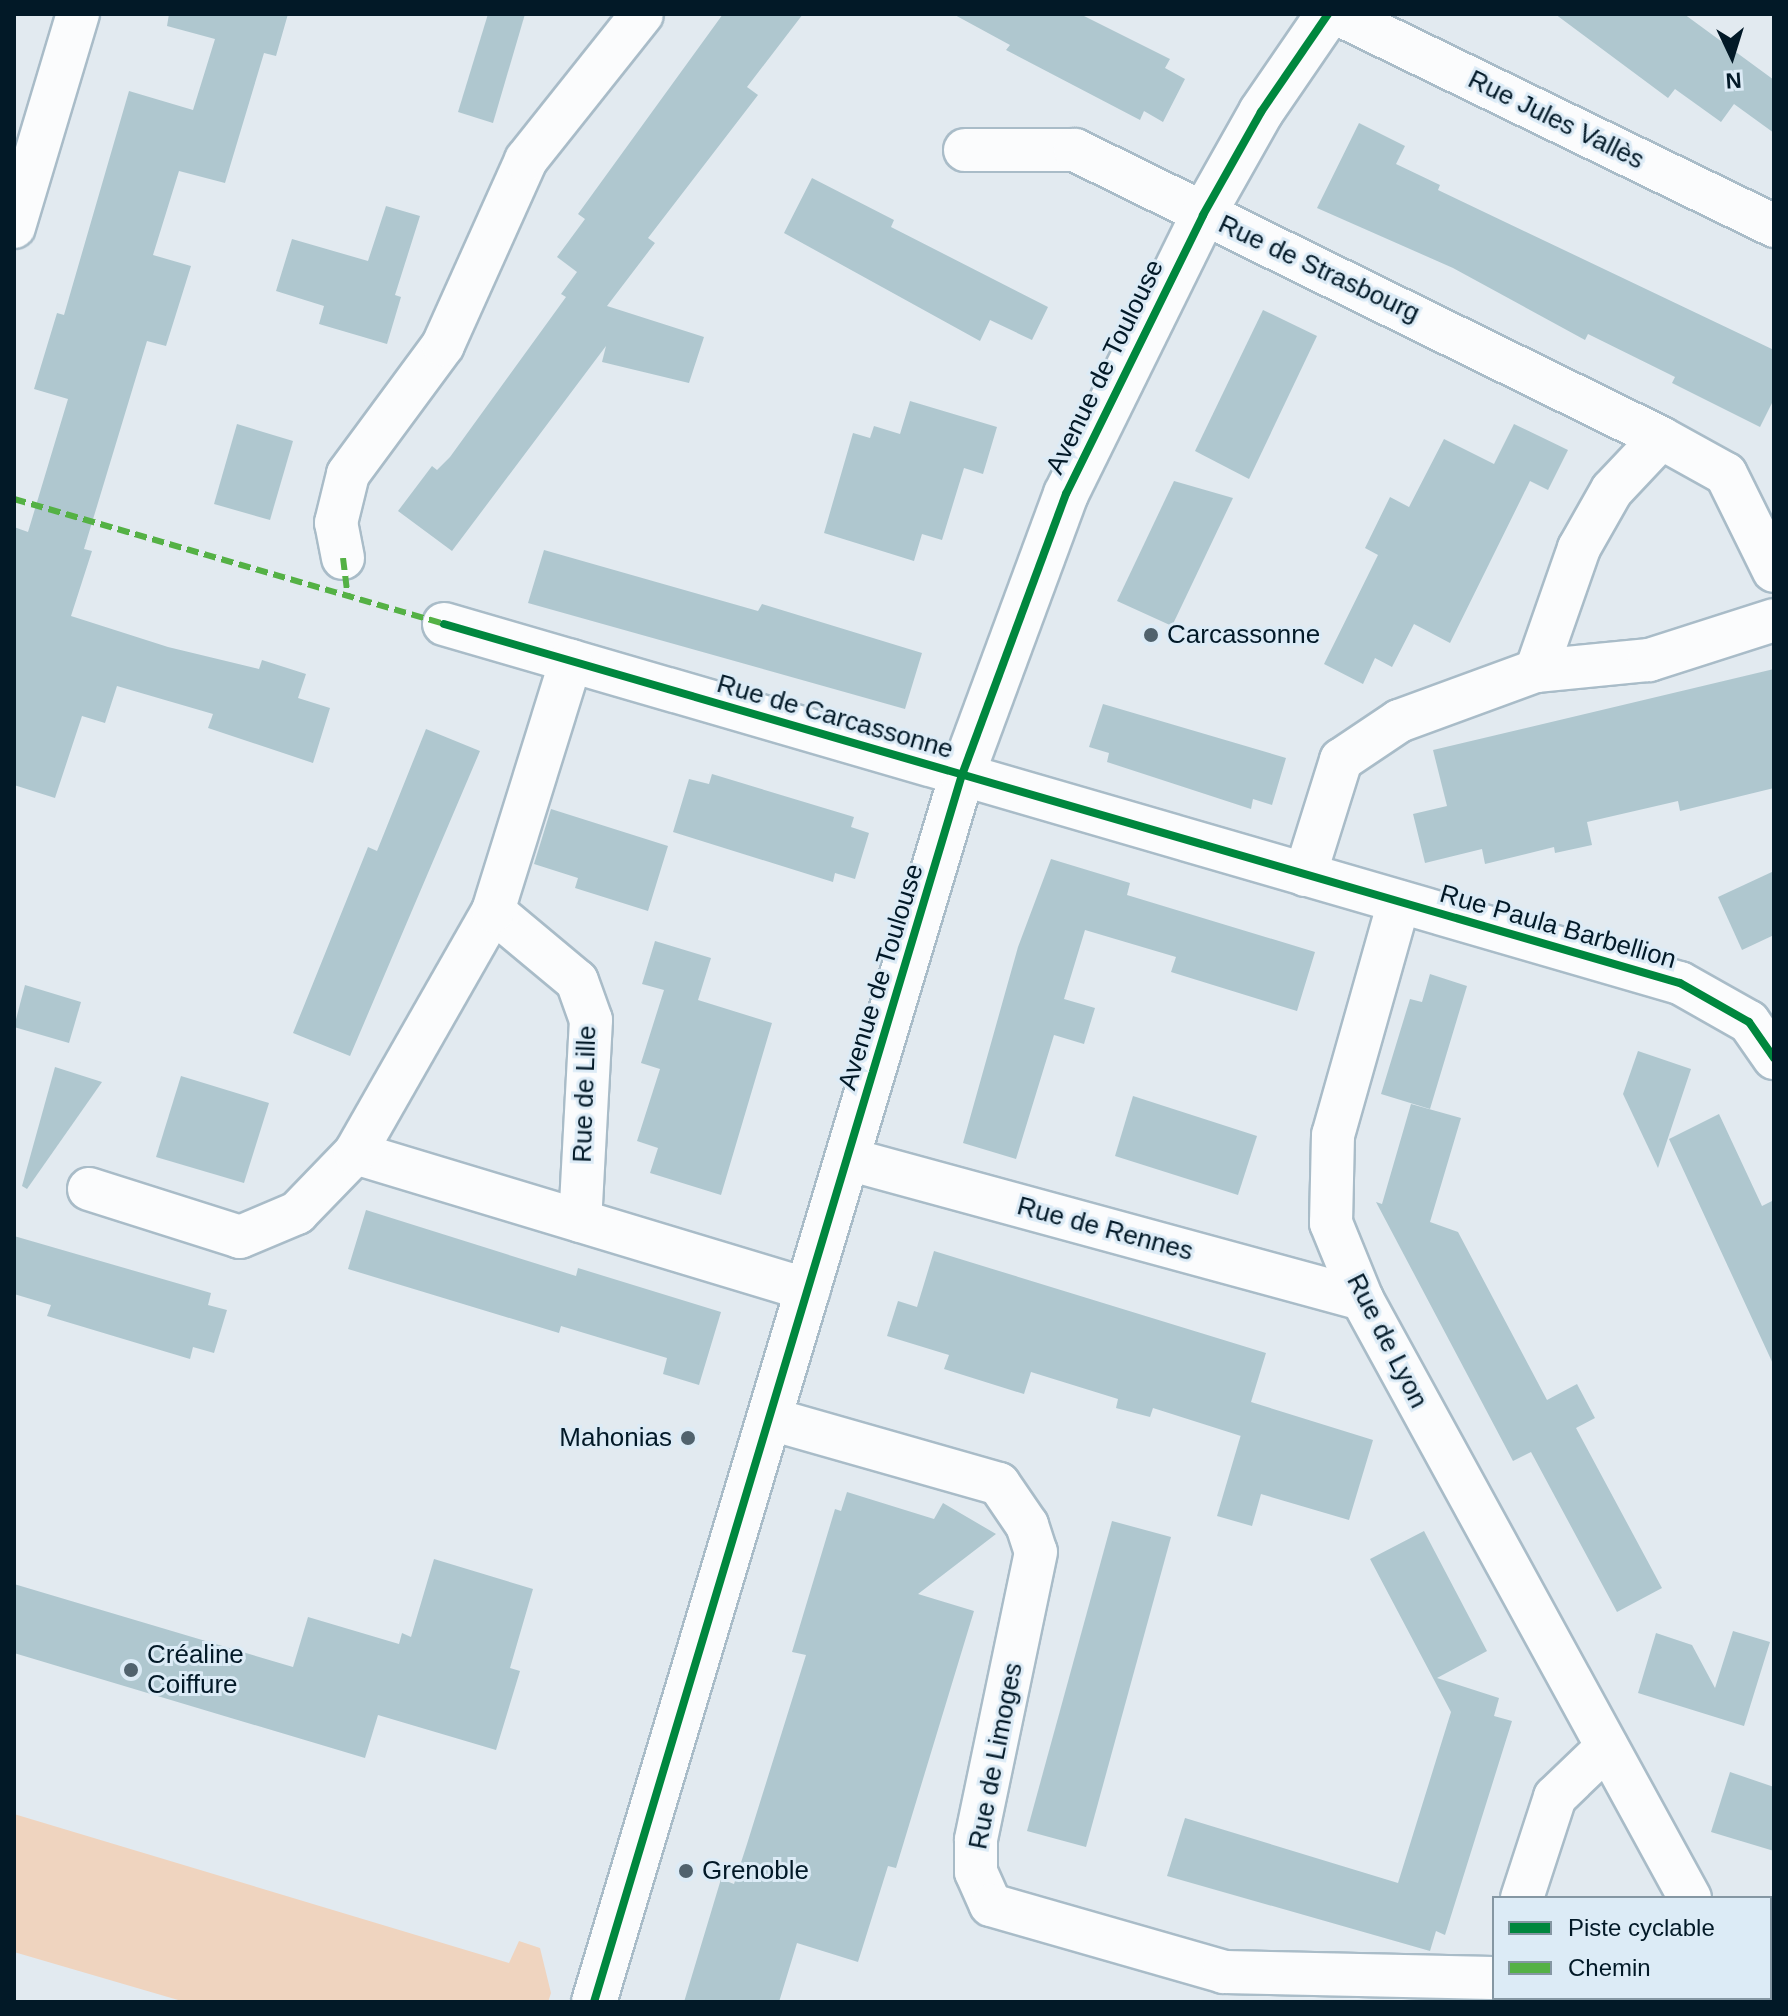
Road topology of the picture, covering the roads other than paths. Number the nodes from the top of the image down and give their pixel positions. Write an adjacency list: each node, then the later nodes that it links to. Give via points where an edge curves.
1 (78, 14): 8 (street)
2 (642, 14): 10 (street, via 526,160 443,345 348,474 336,523)
3 (1328, 14): 6 (street, Avenue de Toulouse, via 1261,112)
4 (1338, 14): 7 (street, Rue Jules Vallès)
5 (965, 150): 6 (street, Rue de Strasbourg, via 1075,150)
6 (1203, 215): 9 (street, Rue de Strasbourg, via 1396,302); 16 (street, Avenue de Toulouse, via 1066,494)
7 (1774, 226)
8 (14, 227)
9 (1661, 438): 11 (street, Rue de Strasbourg, via 1726,474); 15 (street, via 1612,490 1579,548)
10 (343, 558)
11 (1774, 571)
12 (1774, 620): 15 (street, via 1649,660)
13 (444, 624): 14 (street, Rue de Carcassonne)
14 (571, 661): 16 (street, Rue de Carcassonne); 19 (street)
15 (1536, 671): 17 (street, via 1399,721 1341,760)
16 (962, 775): 17 (street, Rue de Carcassonne); 22 (street, Avenue de Toulouse)
17 (1305, 875): 18 (street, Rue de Carcassonne)
18 (1399, 902): 20 (street, Rue Paula Barbellion, via 1680,983 1749,1022); 26 (street, Rue de Lyon, via 1333,1135 1331,1223)
19 (493, 911): 21 (street); 24 (street, Rue de Lille, via 577,981 591,1020)
20 (1774, 1058)
21 (355, 1153): 23 (street, via 297,1213 240,1237); 24 (street)
22 (848, 1159): 25 (street, Avenue de Toulouse); 26 (street, Rue de Rennes)
23 (89, 1189)
24 (580, 1221): 25 (street)
25 (809, 1290): 27 (street, Avenue de Toulouse)
26 (1362, 1299): 28 (street, Rue de Lyon)
27 (771, 1419): 31 (street, Rue de Limoges, via 999,1484 1027,1525 1036,1552 976,1840 976,1872 991,1905 1224,1972); 32 (street, Avenue de Toulouse)
28 (1607, 1747): 29 (street, via 1555,1797); 30 (street, Rue de Lyon)
29 (1523, 1896)
30 (1689, 1896)
31 (1492, 1978)
32 (594, 2002)

